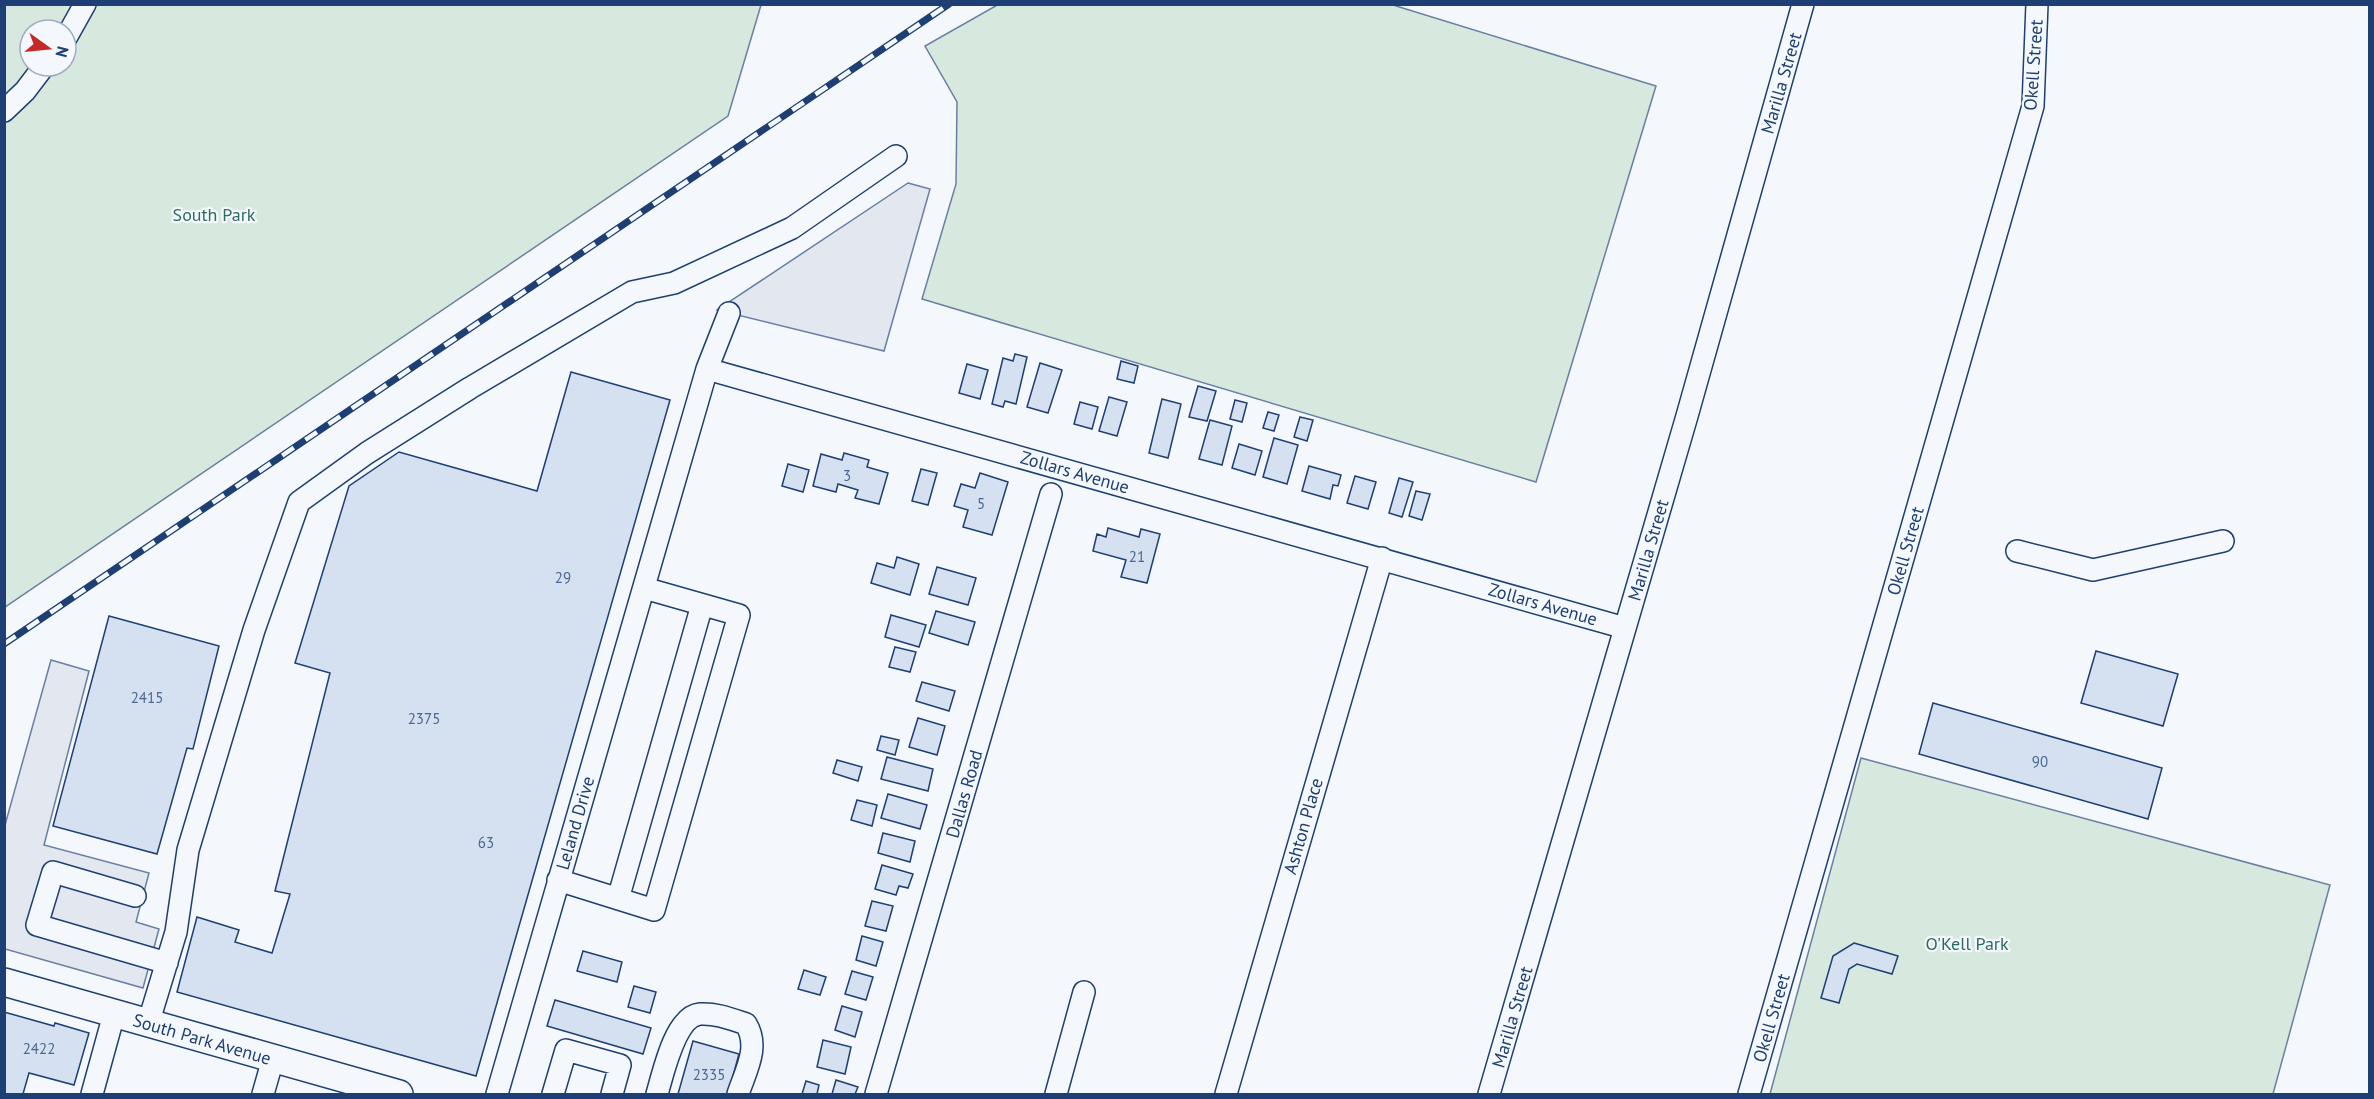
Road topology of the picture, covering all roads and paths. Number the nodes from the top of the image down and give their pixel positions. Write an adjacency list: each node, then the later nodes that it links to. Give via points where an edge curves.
1 (85, 4): 4 (street)
2 (1803, 4): 16 (street, Marilla Street)
3 (2037, 4): 38 (street, Okell Street, via 2033,106)
4 (77, 18)
5 (34, 78): 6 (street)
6 (4, 111)
7 (896, 156): 20 (street, via 792,228 674,283 632,292 470,388 367,453 299,502 254,630 188,850 176,932)
8 (729, 313): 9 (street)
9 (707, 369): 13 (street, Zollars Avenue); 14 (street, Leland Drive)
10 (1051, 494): 34 (street, Dallas Road)
11 (2223, 541): 12 (street, via 2093,570)
12 (2017, 551)
13 (1382, 558): 16 (street, Zollars Avenue); 36 (street, Ashton Place)
14 (644, 588): 15 (street); 17 (street, Leland Drive)
15 (702, 605): 19 (street); 19 (street, via 739,615 736,627 654,910)
16 (1626, 628): 37 (street, Marilla Street)
17 (558, 880): 19 (street); 29 (street, Leland Drive)
18 (135, 896): 20 (street, via 53,872 37,925)
19 (618, 899)
20 (166, 963): 24 (street)
21 (4, 982): 23 (main road, South Park Avenue)
22 (1084, 992): 35 (street)
23 (114, 1014): 24 (main road, South Park Avenue); 26 (street)
24 (148, 1024): 25 (main road, South Park Avenue)
25 (273, 1059): 27 (street); 28 (main road, South Park Avenue)
26 (92, 1095)
27 (263, 1095)
28 (399, 1095)
29 (497, 1095)
30 (553, 1095): 31 (street, via 566,1050 620,1065)
31 (612, 1095)
32 (657, 1095): 33 (street, via 683,1023 697,1014 715,1014 746,1024 753,1035 753,1050)
33 (738, 1095)
34 (876, 1095)
35 (1056, 1095)
36 (1226, 1095)
37 (1489, 1095)
38 (1749, 1095)

